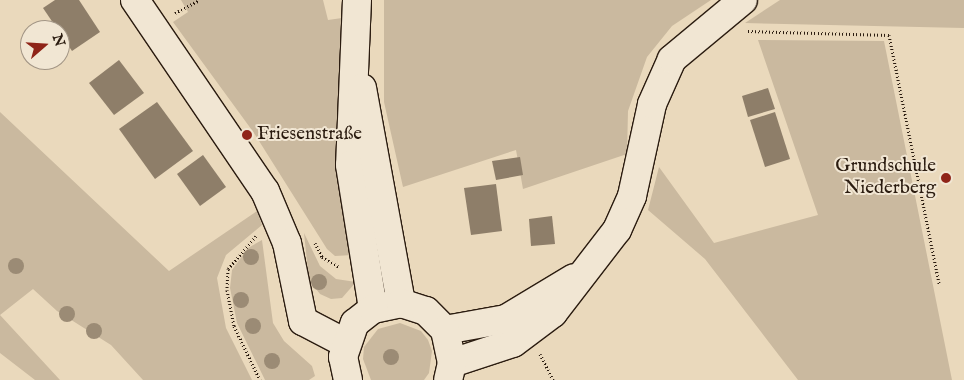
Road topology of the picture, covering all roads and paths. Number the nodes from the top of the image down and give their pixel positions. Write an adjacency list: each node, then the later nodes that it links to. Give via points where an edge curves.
1 (135, 0): 11 (street, via 272,203 287,243 303,321)
2 (357, 0): 4 (street)
3 (736, 4): 6 (street, via 672,59 652,104 632,196 617,230); 7 (path, via 743,30 889,35)
4 (354, 52): 8 (street, via 377,153); 9 (street, via 350,165)
5 (262, 233): 13 (path, via 244,246 228,269 227,290 234,326)
6 (580, 276): 10 (street, via 506,319); 12 (street, via 553,313 513,343)
7 (939, 284)
8 (401, 303): 9 (street); 10 (street, via 426,311)
9 (373, 309): 11 (street, via 355,323)
10 (446, 330): 12 (street)
11 (345, 343): 14 (street)
12 (450, 372)
13 (260, 380)
14 (348, 380)

